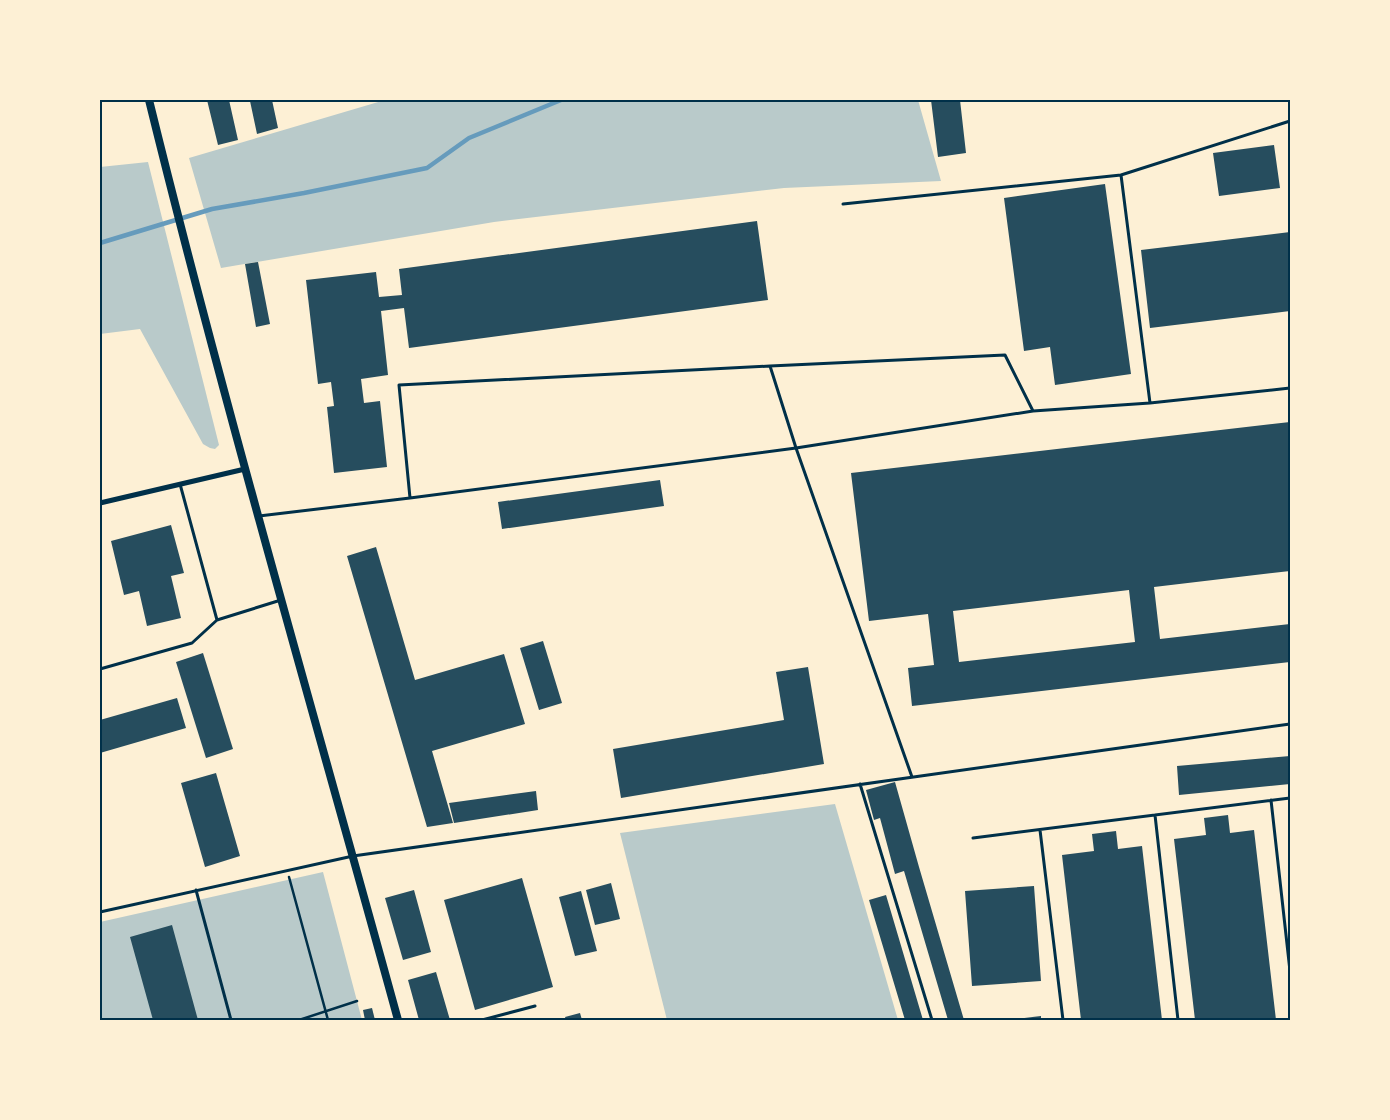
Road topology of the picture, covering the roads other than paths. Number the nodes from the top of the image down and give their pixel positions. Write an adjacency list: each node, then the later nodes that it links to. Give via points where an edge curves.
1 (149, 100): 10 (street)
2 (1290, 121): 3 (lane)
3 (1120, 175): 4 (lane); 7 (lane)
4 (843, 204)
5 (770, 366): 8 (lane, via 1004,355); 9 (lane); 12 (lane, via 399,384)
6 (1290, 388): 7 (lane)
7 (1150, 403): 8 (lane)
8 (1033, 411): 9 (lane)
9 (796, 448): 12 (lane); 19 (lane)
10 (245, 469): 11 (street); 14 (street)
11 (180, 484): 13 (street); 16 (lane)
12 (410, 498): 14 (lane)
13 (100, 503)
14 (258, 516): 15 (street)
15 (282, 600): 16 (lane); 26 (street)
16 (216, 620): 17 (lane, via 192,643)
17 (100, 669)
18 (1290, 724): 19 (lane)
19 (912, 777): 20 (lane)
20 (860, 784): 26 (lane); 34 (lane)
21 (1290, 798): 22 (lane)
22 (1271, 800): 23 (lane); 29 (lane)
23 (1156, 815): 24 (lane); 36 (lane)
24 (1040, 829): 25 (lane); 35 (lane)
25 (974, 838)
26 (353, 856): 27 (lane); 32 (street)
27 (196, 890): 28 (lane); 31 (lane)
28 (100, 912)
29 (1290, 971)
30 (535, 1006): 33 (lane)
31 (231, 1020)
32 (398, 1020)
33 (482, 1020)
34 (932, 1020)
35 (1063, 1020)
36 (1178, 1020)

